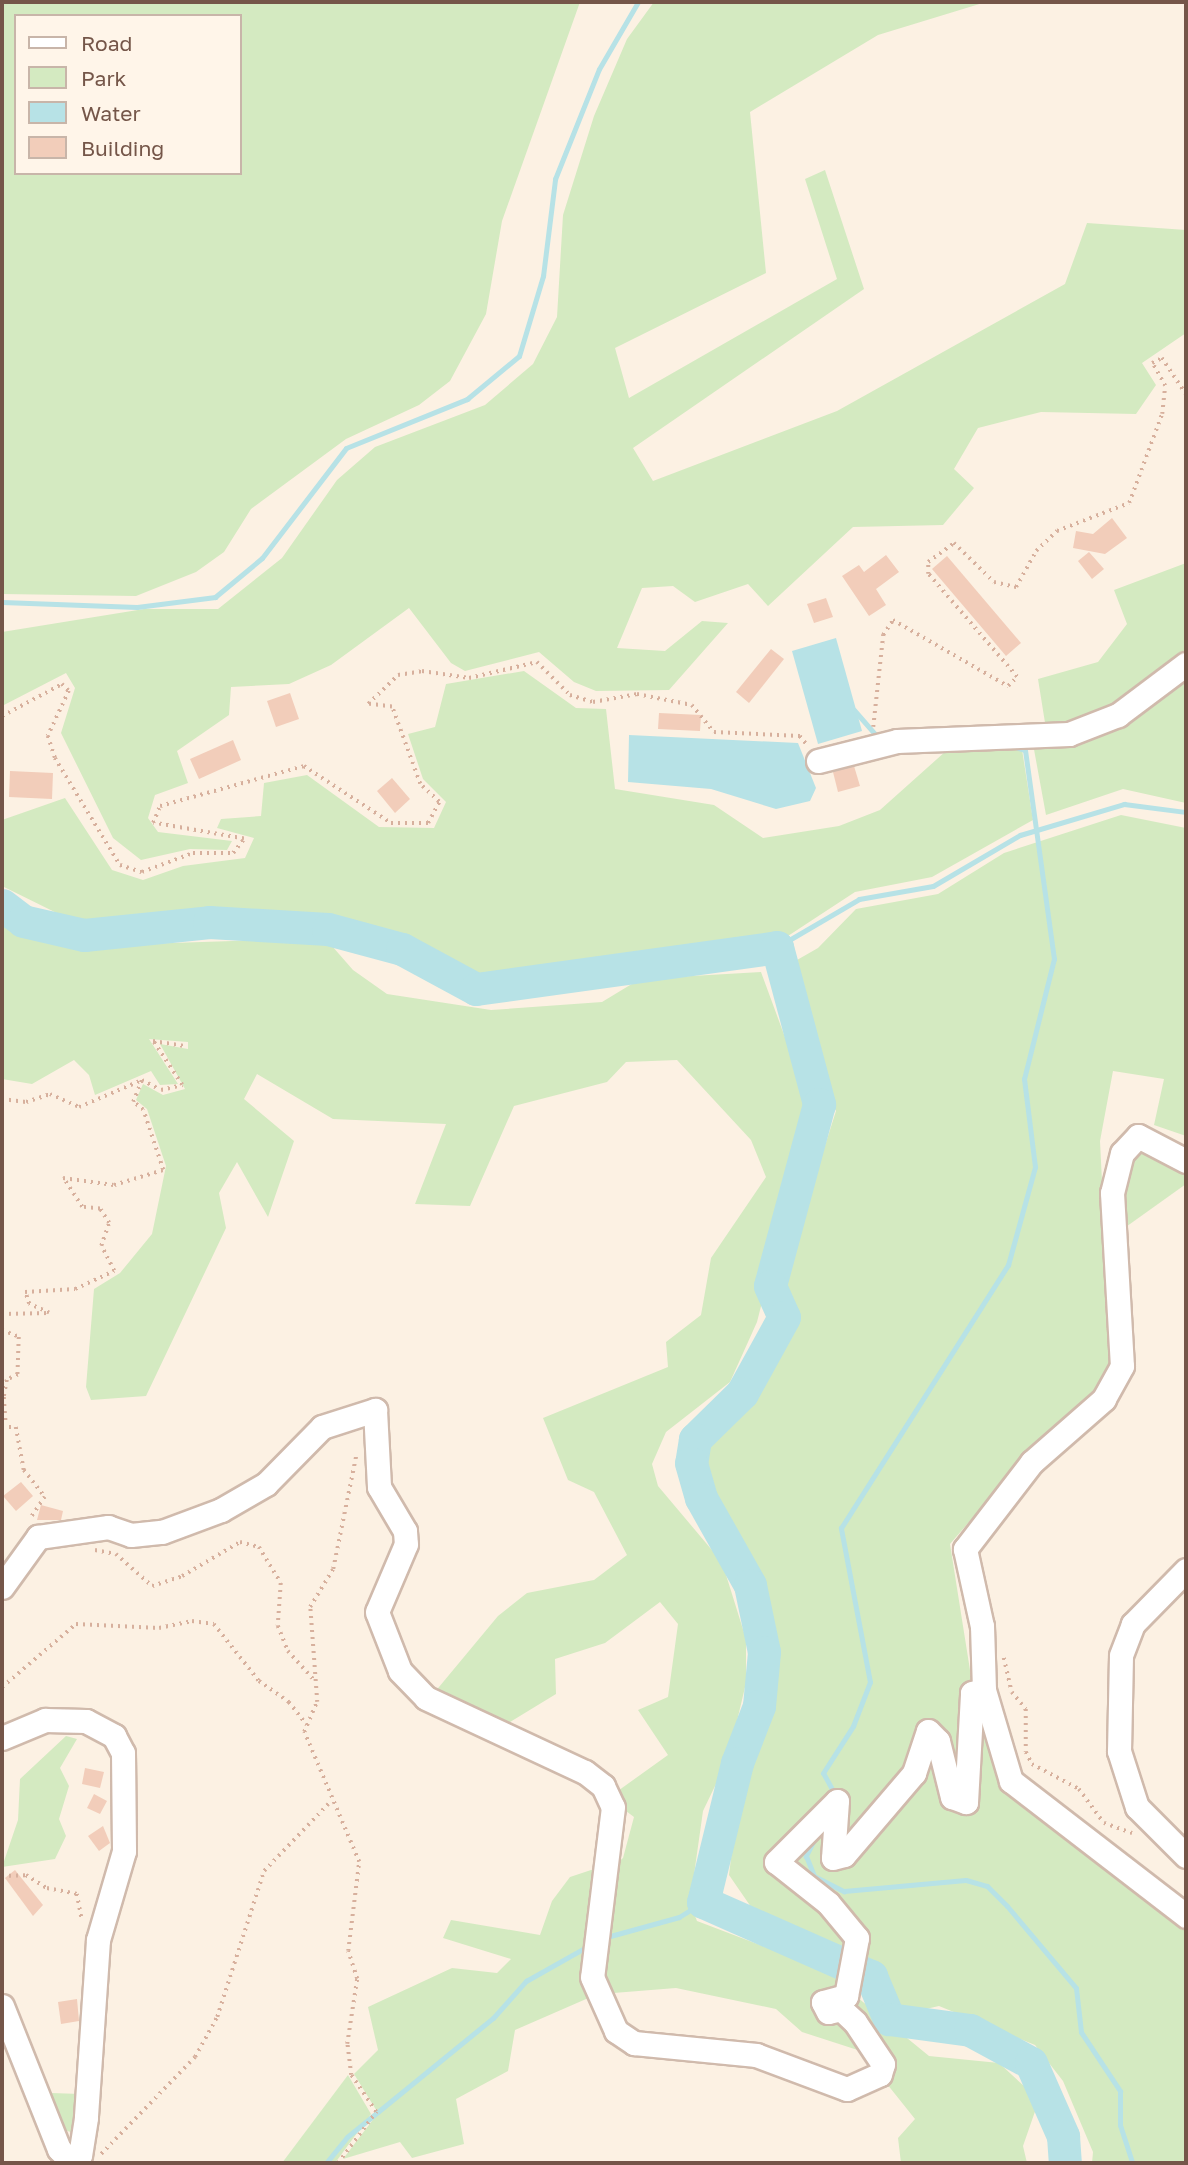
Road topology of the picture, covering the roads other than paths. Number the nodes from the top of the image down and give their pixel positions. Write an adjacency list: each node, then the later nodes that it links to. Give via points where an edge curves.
1 (1186, 664): 2 (street, via 1118,715 1069,734 897,741)
2 (819, 757)
3 (1186, 1161): 6 (street, via 1138,1136 1122,1153 1112,1193 1122,1366 1104,1399 1032,1462 965,1549 982,1626)
4 (1186, 1570): 8 (street, via 1133,1624 1121,1656 1119,1751 1137,1807)
5 (2, 1587): 6 (street, via 19,1555 38,1537 108,1527 131,1535 162,1532 221,1510 266,1484 321,1427 375,1410 379,1487 405,1531 406,1544 377,1612 400,1671 426,1698 585,1772 603,1786 613,1807 592,1977 616,2031 634,2043 757,2055 848,2090 880,2074 883,2064 855,2022 841,2009 828,2012 823,2002 846,1996 857,1938 828,1903 776,1862 837,1801 833,1858 844,1855 914,1773 928,1731 938,1741 952,1797 966,1802 972,1693)
6 (984, 1690): 9 (street, via 1011,1781)
7 (2, 1738): 11 (street, via 46,1720 86,1721 114,1736 123,1754 124,1851 98,1940)
8 (1186, 1856)
9 (1186, 1916)
10 (2, 2006): 11 (street, via 58,2149)
11 (79, 2161)

